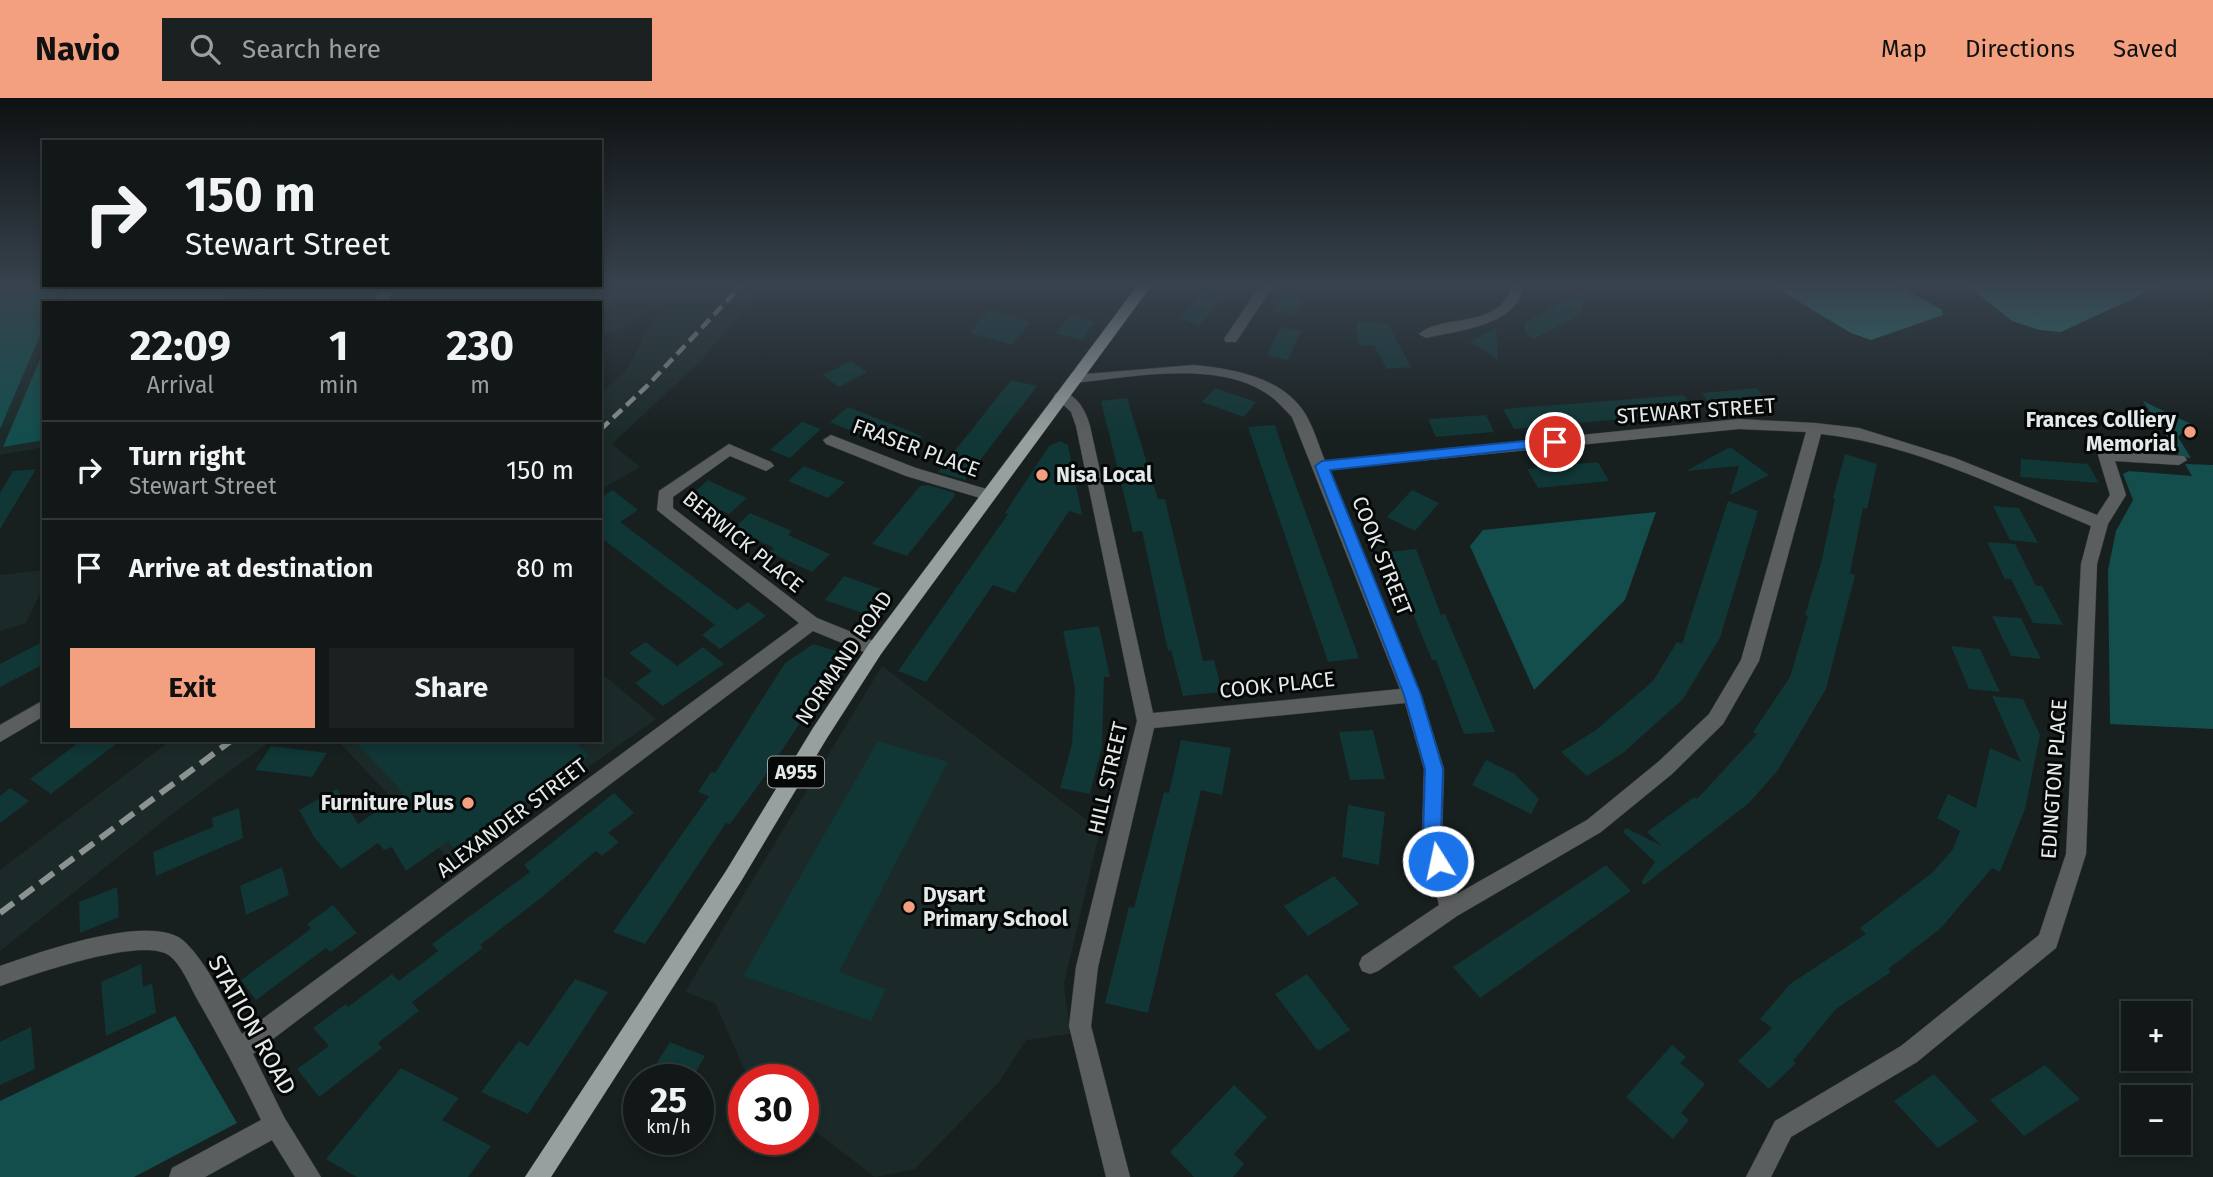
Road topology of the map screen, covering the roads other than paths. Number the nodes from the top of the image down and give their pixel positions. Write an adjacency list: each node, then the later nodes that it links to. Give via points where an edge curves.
1 (1106, 336): 4 (main road, NORMAND ROAD / A955)
2 (1233, 336): 3 (street)
3 (1231, 339)
4 (1074, 379): 5 (main road, NORMAND ROAD / A955); 10 (street, COOK STREET, via 1188,370 1242,376 1289,401)
5 (1060, 397): 11 (main road, NORMAND ROAD / A955); 17 (street, HILL STREET, via 1079,410)
6 (1815, 428): 10 (street, STEWART STREET, via 1739,425); 12 (street, STEWART STREET, via 1859,433 1950,462); 19 (street, via 1750,661 1716,719 1594,826)
7 (831, 440): 11 (street, FRASER PLACE)
8 (2179, 460): 12 (street, EDINGTON PLACE, via 2106,455 2118,495)
9 (766, 466): 13 (street, BERWICK PLACE, via 729,449 665,495 664,510)
10 (1322, 466): 15 (street, COOK STREET)
11 (987, 495): 14 (main road, NORMAND ROAD / A955)
12 (2100, 523): 28 (street, EDINGTON PLACE, via 2089,564 2076,854 2048,941 1909,1054 1783,1129)
13 (811, 623): 14 (street, BERWICK PLACE); 22 (street, ALEXANDER STREET)
14 (875, 649): 26 (main road, NORMAND ROAD / A955)
15 (1412, 695): 17 (street, COOK PLACE); 19 (street, COOK STREET, via 1434,769 1432,837)
16 (42, 708): 18 (street)
17 (1146, 722): 27 (street, HILL STREET, via 1087,967 1080,1026)
18 (0, 734)
19 (1450, 909): 20 (street)
20 (1370, 964)
21 (0, 976): 22 (street, STATION ROAD, via 51,958 143,938 176,947)
22 (239, 1049): 23 (street, STATION ROAD)
23 (276, 1125): 24 (street); 25 (street, STATION ROAD)
24 (181, 1177)
25 (309, 1177)
26 (537, 1177)
27 (1118, 1177)
28 (1758, 1177)

